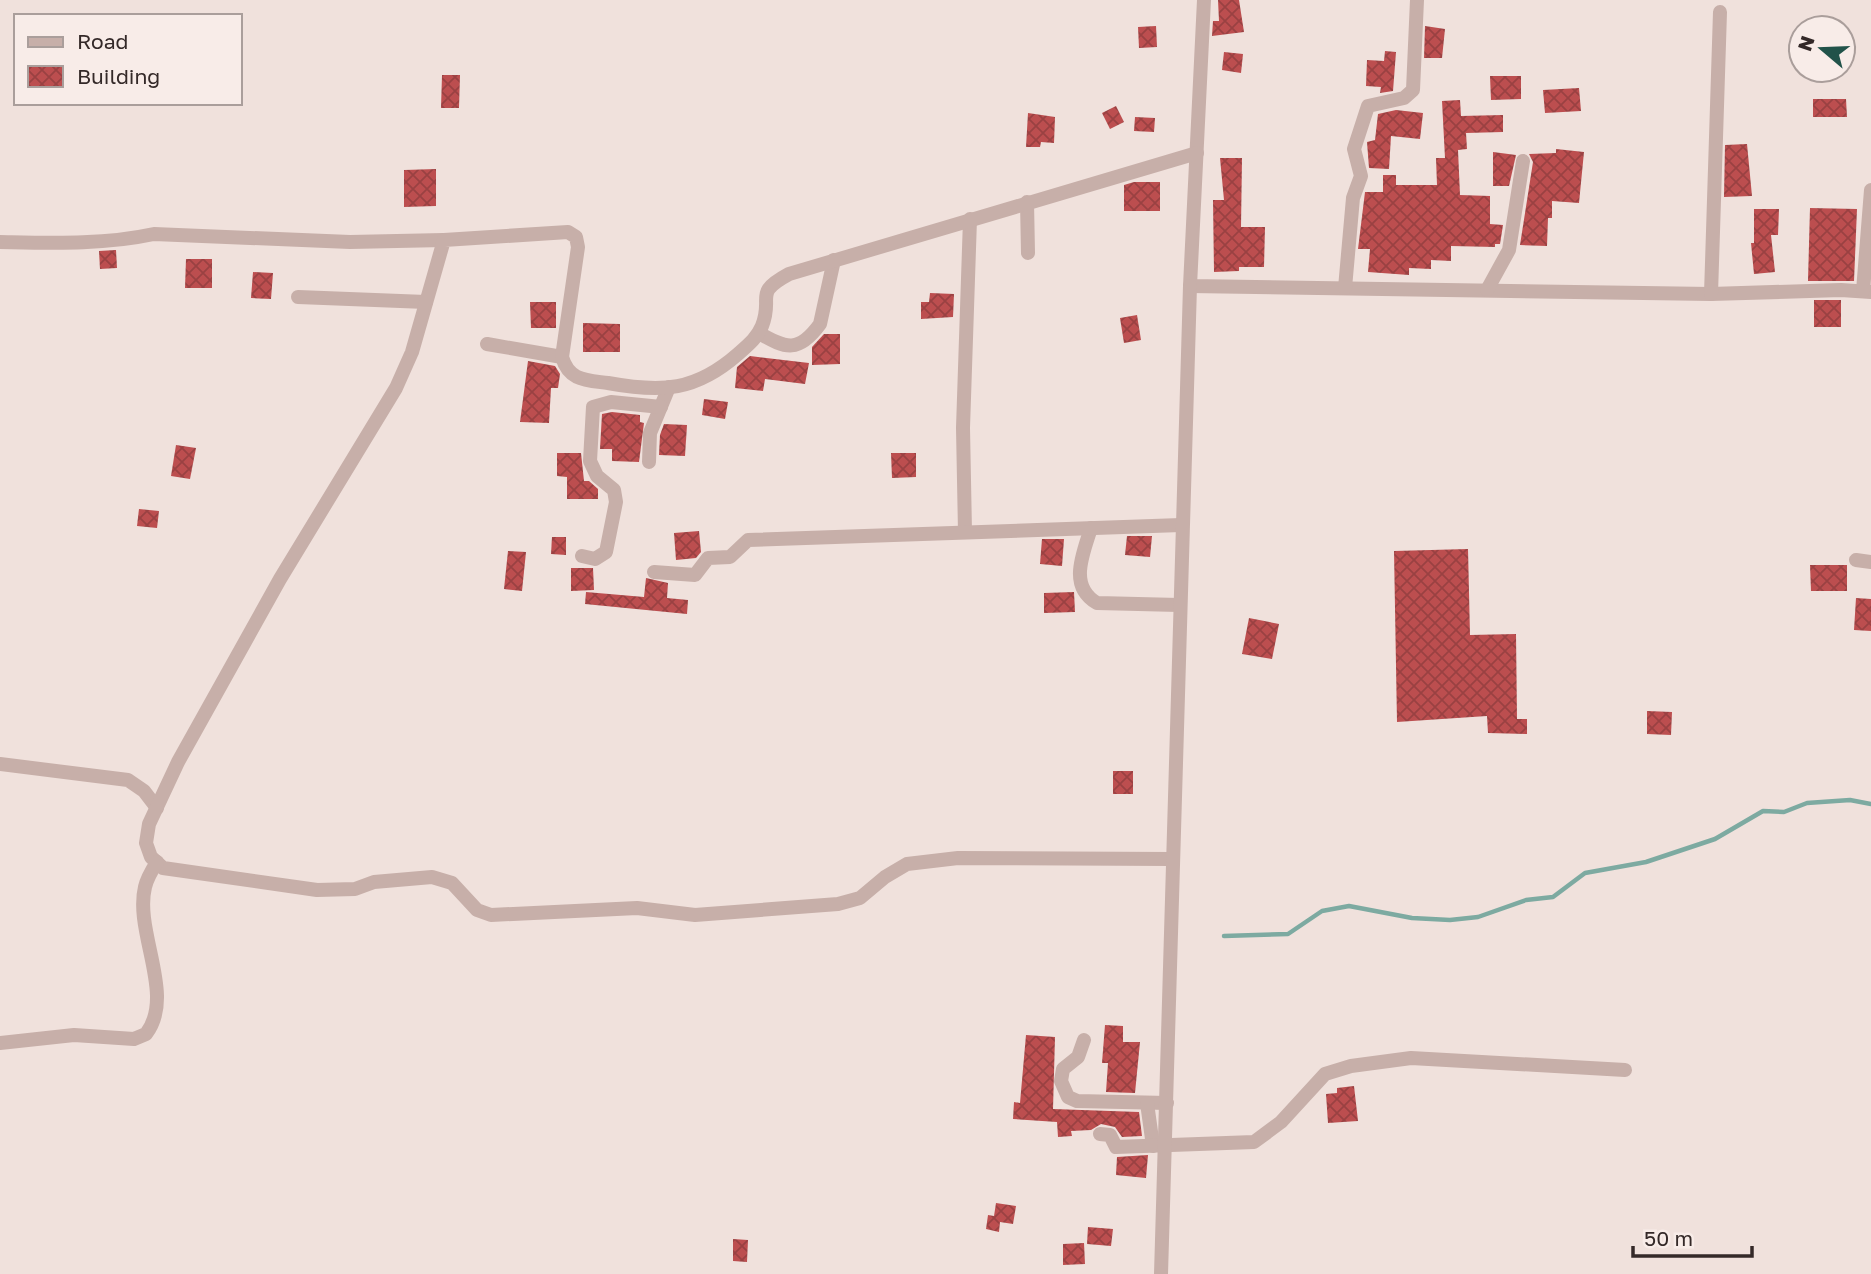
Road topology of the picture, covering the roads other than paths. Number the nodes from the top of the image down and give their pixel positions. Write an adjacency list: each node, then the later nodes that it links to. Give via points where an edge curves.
1 (1204, 0): 4 (street)
2 (1417, 0): 14 (street, via 1413,90 1404,98 1368,106 1354,149 1361,176 1353,198)
3 (1720, 12): 17 (street)
4 (1197, 153): 7 (street); 13 (street)
5 (1523, 161): 15 (street, via 1509,250)
6 (1871, 190): 16 (street)
7 (1027, 202): 8 (street); 11 (street)
8 (970, 219): 12 (street); 28 (street, via 963,428)
9 (444, 240): 10 (street, via 350,242 154,234 127,240); 19 (street); 22 (street, via 568,232 576,237)
10 (0, 242)
11 (1028, 253)
12 (834, 260): 20 (street, via 770,285); 20 (street, via 816,330 788,348)
13 (1190, 286): 14 (street); 26 (street)
14 (1345, 288): 15 (street)
15 (1487, 290): 17 (street)
16 (1867, 292): 17 (street)
17 (1711, 294)
18 (298, 297): 19 (street)
19 (426, 302): 33 (street, via 396,388 280,579)
20 (759, 332): 23 (street, via 715,374)
21 (488, 344): 22 (street)
22 (562, 357): 23 (street, via 573,377 635,388)
23 (669, 387): 24 (street)
24 (661, 407): 25 (street, via 650,433); 29 (street, via 611,402 593,407 590,461 597,476 614,490 616,502 606,552 595,559)
25 (649, 462)
26 (1181, 525): 27 (street); 31 (street)
27 (1091, 528): 28 (street); 31 (street, via 1079,568 1080,582 1090,599 1097,603)
28 (965, 532): 30 (street, via 748,540 730,557 708,558 695,575)
29 (582, 556)
30 (654, 572)
31 (1178, 605): 34 (street)
32 (0, 764): 33 (street, via 128,780)
33 (157, 808): 35 (street, via 146,843)
34 (1171, 859): 35 (street, via 958,858 907,864 860,898 838,904 695,915 638,908 491,915 477,910 452,883 432,877 317,890 184,873); 40 (street)
35 (157, 862): 37 (street, via 144,889 157,1010 146,1034 134,1039 74,1035)
36 (1084, 1040): 39 (street, via 1078,1057 1063,1069 1061,1081 1068,1097)
37 (0, 1043)
38 (1625, 1070): 42 (street, via 1411,1058 1351,1066 1325,1074 1281,1122 1254,1142)
39 (1147, 1103): 40 (street); 42 (street)
40 (1167, 1103): 42 (street)
41 (1100, 1134): 42 (street, via 1110,1135 1116,1147)
42 (1160, 1146): 43 (street)
43 (1161, 1274)

